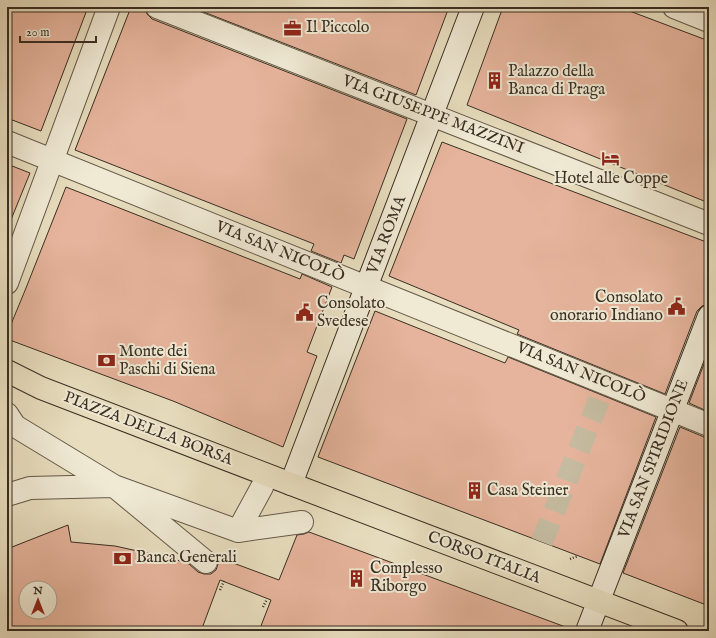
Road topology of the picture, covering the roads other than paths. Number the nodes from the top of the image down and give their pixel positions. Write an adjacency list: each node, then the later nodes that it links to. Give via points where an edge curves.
1 (109, 7): 8 (street)
2 (157, 7): 6 (street, VIA GIUSEPPE MAZZINI)
3 (473, 7): 6 (street, VIA ROMA)
4 (674, 7): 5 (street)
5 (709, 21)
6 (433, 115): 9 (street, VIA GIUSEPPE MAZZINI); 11 (street, VIA ROMA)
7 (7, 142): 8 (street, VIA SAN NICOLÒ)
8 (53, 160): 10 (street); 11 (street, VIA SAN NICOLÒ)
9 (709, 224)
10 (7, 283)
11 (367, 287): 14 (street, VIA SAN NICOLÒ); 17 (street, VIA ROMA)
12 (709, 316): 14 (street, VIA SAN SPIRIDIONE)
13 (7, 371): 17 (main road, PIAZZA DELLA BORSA, via 41,388)
14 (673, 410): 16 (street, VIA SAN NICOLÒ); 24 (street, VIA SAN SPIRIDIONE)
15 (7, 414): 18 (street, via 15,426)
16 (709, 425)
17 (291, 484): 24 (main road, CORSO ITALIA)
18 (114, 486): 20 (street, via 30,488); 22 (street); 23 (street)
19 (262, 487): 22 (street)
20 (7, 495)
21 (302, 522): 22 (street)
22 (238, 531)
23 (206, 562)
24 (599, 602): 25 (street, VIA SAN SPIRIDIONE); 26 (main road, CORSO ITALIA)
25 (587, 631)
26 (676, 631)

